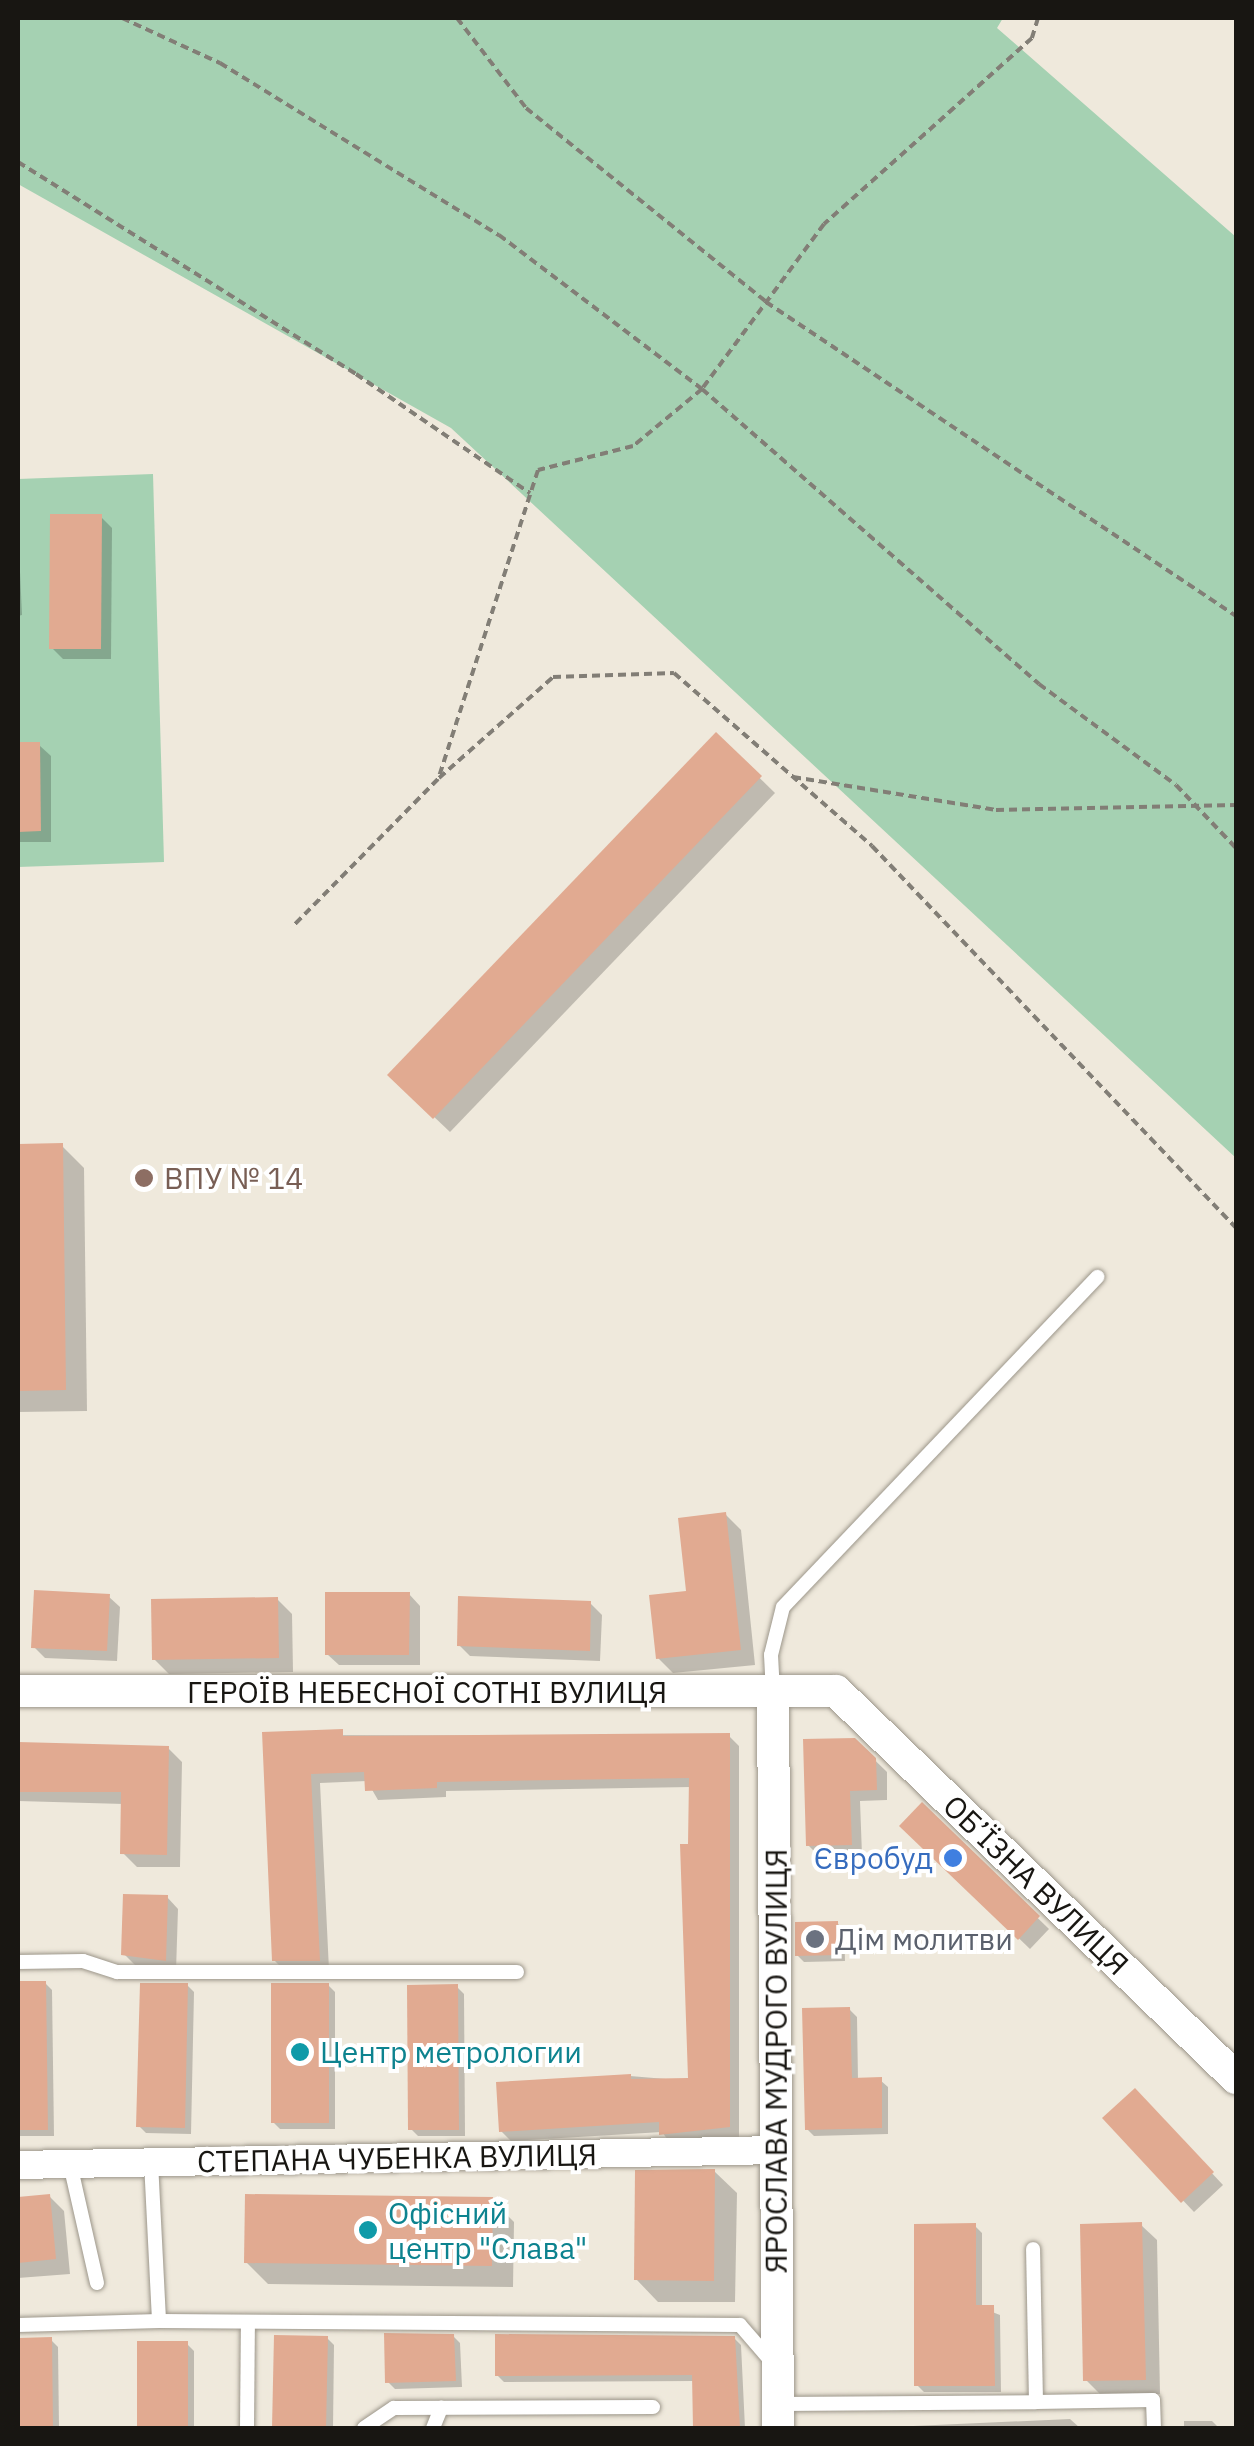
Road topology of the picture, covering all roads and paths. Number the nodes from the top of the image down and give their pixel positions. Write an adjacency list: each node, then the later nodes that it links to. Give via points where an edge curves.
1 (122, 18): 6 (path, via 220,63 500,235)
2 (457, 18): 5 (path, via 526,108)
3 (1038, 18): 5 (path, via 1032,38 824,224)
4 (18, 162): 7 (path, via 356,374)
5 (766, 302): 6 (path); 8 (path)
6 (702, 389): 7 (path, via 633,446 538,470); 12 (path, via 1039,684)
7 (530, 493): 10 (path)
8 (1236, 616)
9 (793, 777): 10 (path, via 674,672 552,677); 12 (path, via 996,810); 15 (path, via 872,846)
10 (438, 779): 14 (path)
11 (1236, 806): 12 (path)
12 (1199, 808): 13 (path)
13 (1236, 848)
14 (292, 927)
15 (1236, 1228)
16 (1097, 1277): 19 (lane, via 783,1607 771,1655)
17 (18, 1691): 19 (street, ГЕРОЇВ НЕБЕСНОЇ СОТНІ ВУЛИЦЯ)
18 (836, 1692): 19 (street, ГЕРОЇВ НЕБЕСНОЇ СОТНІ ВУЛИЦЯ); 22 (street, ОБ’ЇЗНА ВУЛИЦЯ)
19 (773, 1694): 23 (street, ЯРОСЛАВА МУДРОГО ВУЛИЦЯ)
20 (18, 1962): 21 (lane, via 83,1961 117,1972)
21 (516, 1972)
22 (1236, 2078)
23 (776, 2150): 24 (street, СТЕПАНА ЧУБЕНКА ВУЛИЦЯ); 32 (street, ЯРОСЛАВА МУДРОГО ВУЛИЦЯ)
24 (151, 2162): 25 (street, СТЕПАНА ЧУБЕНКА ВУЛИЦЯ); 29 (lane)
25 (70, 2164): 26 (street, СТЕПАНА ЧУБЕНКА ВУЛИЦЯ); 28 (lane)
26 (18, 2165)
27 (1033, 2249): 33 (lane)
28 (97, 2282)
29 (159, 2321): 30 (lane); 31 (lane)
30 (248, 2322): 32 (lane, via 740,2325); 37 (lane)
31 (18, 2325)
32 (778, 2368): 36 (street, ЯРОСЛАВА МУДРОГО ВУЛИЦЯ)
33 (1036, 2402): 36 (lane); 40 (lane, via 1153,2400)
34 (653, 2406): 35 (lane)
35 (441, 2408): 38 (lane, via 394,2408); 39 (lane)
36 (778, 2416)
37 (247, 2428)
38 (364, 2428)
39 (433, 2428)
40 (1154, 2428)

